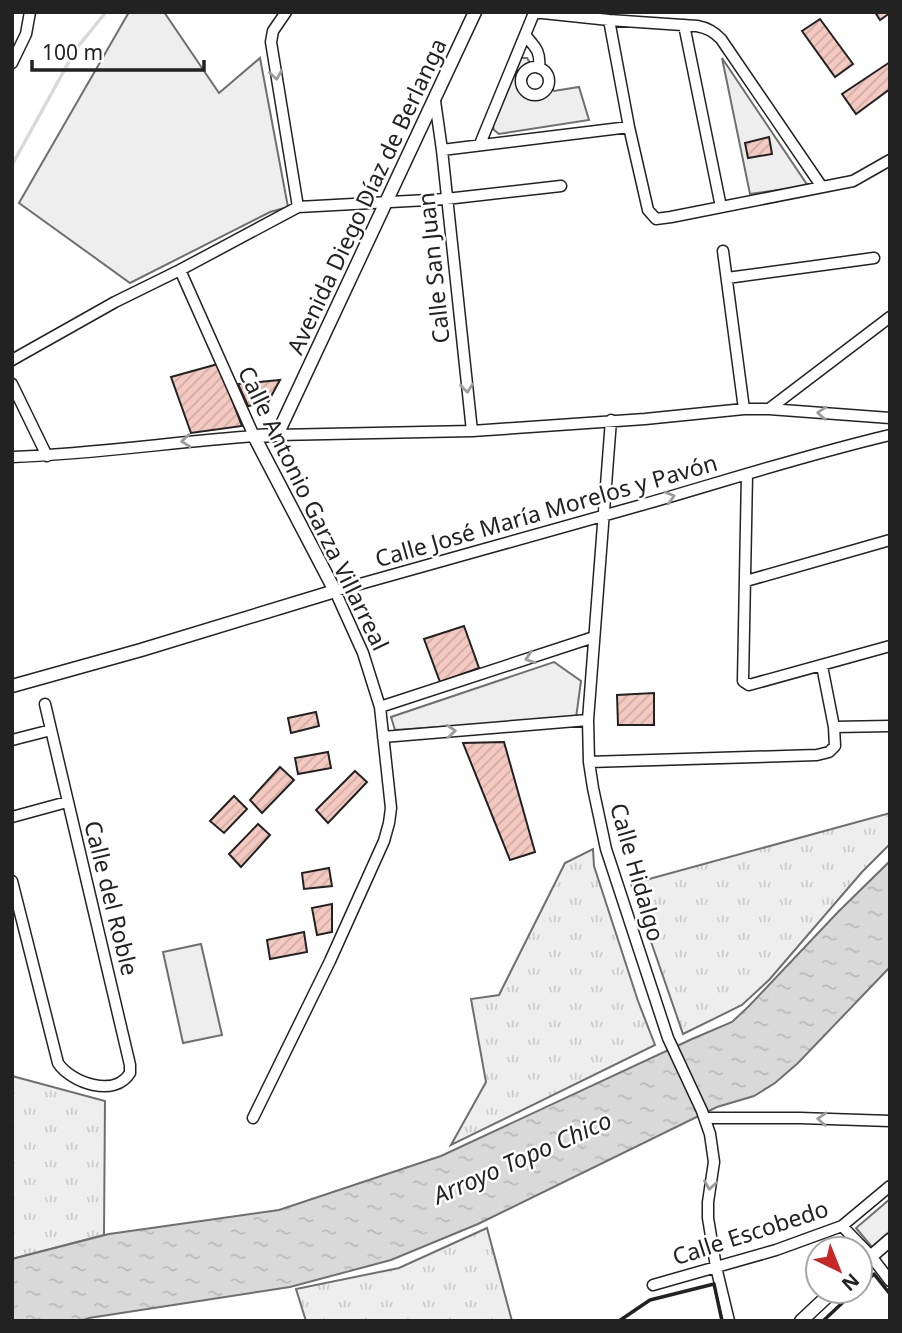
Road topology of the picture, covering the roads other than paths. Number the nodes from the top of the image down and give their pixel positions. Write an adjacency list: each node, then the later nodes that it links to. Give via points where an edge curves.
1 (30, 12): 8 (street)
2 (286, 12): 19 (street, one-way to 19, via 271,42)
3 (475, 12): 10 (street, Avenida Diego Díaz de Berlanga)
4 (534, 13): 5 (street); 7 (street)
5 (609, 20): 6 (street); 11 (street)
6 (684, 25): 16 (street, via 707,28 721,39); 20 (street)
7 (525, 35): 9 (street, via 537,48); 12 (street)
8 (12, 64)
9 (539, 68)
10 (435, 101): 13 (street, Calle San Juan); 18 (street, Avenida Diego Díaz de Berlanga)
11 (629, 127): 12 (street); 20 (street, via 653,217)
12 (480, 144): 13 (street)
13 (442, 150): 17 (street, Calle San Juan)
14 (890, 160): 16 (street, via 853,181)
15 (561, 186): 17 (street)
16 (822, 187): 20 (street)
17 (446, 199): 18 (street); 32 (street, Calle San Juan, one-way to 32)
18 (387, 202): 19 (street); 33 (street, Avenida Diego Díaz de Berlanga)
19 (298, 207): 23 (street)
20 (721, 207)
21 (723, 251): 24 (street)
22 (874, 258): 24 (street)
23 (180, 270): 26 (street); 35 (street, Calle Antonio Garza Villarreal)
24 (727, 278): 29 (street)
25 (890, 317): 28 (street)
26 (12, 360)
27 (12, 384): 36 (street)
28 (769, 408): 29 (street); 30 (street, one-way to 28)
29 (744, 409): 31 (street)
30 (890, 418)
31 (611, 420): 32 (street); 39 (street, Calle Hidalgo)
32 (471, 431): 33 (street)
33 (277, 435): 35 (street)
34 (890, 435): 38 (street, Calle José María Morelos y Pavón)
35 (254, 436): 36 (street, one-way to 36); 42 (street, Calle Antonio Garza Villarreal)
36 (47, 456): 37 (street)
37 (12, 457)
38 (747, 474): 39 (street, Calle José María Morelos y Pavón, one-way to 38); 41 (street)
39 (604, 516): 42 (street, Calle José María Morelos y Pavón); 43 (street, Calle Hidalgo)
40 (890, 540): 41 (street)
41 (746, 581): 45 (street, via 743,681 749,685)
42 (335, 591): 46 (street, Calle José María Morelos y Pavón); 48 (street, Calle Antonio Garza Villarreal, via 363,653)
43 (594, 637): 48 (street, one-way to 48); 49 (street, Calle Hidalgo)
44 (890, 646): 45 (street)
45 (822, 666): 51 (street)
46 (12, 687)
47 (45, 704): 52 (street, Calle del Roble)
48 (380, 707): 53 (street, Calle Antonio Garza Villarreal)
49 (588, 720): 53 (street, one-way to 49); 55 (street, Calle Hidalgo)
50 (890, 726): 51 (street)
51 (834, 727): 55 (street, via 835,746 817,755)
52 (51, 730): 54 (street); 56 (street, Calle del Roble)
53 (383, 737): 60 (street, Calle Antonio Garza Villarreal, via 391,808 384,841)
54 (12, 740)
55 (589, 762): 59 (street, Calle Hidalgo, via 606,849 668,1038)
56 (67, 802): 57 (street); 58 (street, Calle del Roble, via 130,1065 129,1076 118,1083 84,1082 61,1067)
57 (12, 817)
58 (12, 881)
59 (703, 1115): 61 (street, one-way to 59); 68 (street, Calle Hidalgo, one-way to 68, via 714,1162 708,1218)
60 (253, 1118)
61 (890, 1121)
62 (890, 1186): 63 (street, Calle Escobedo)
63 (842, 1226): 64 (street); 68 (street, Calle Escobedo)
64 (851, 1235)
65 (890, 1240): 66 (street)
66 (874, 1253)
67 (874, 1260): 69 (street)
68 (716, 1267): 70 (street, Calle Escobedo); 72 (street, Calle Hidalgo)
69 (890, 1281)
70 (653, 1285)
71 (818, 1305): 73 (street)
72 (729, 1321)
73 (801, 1321)

